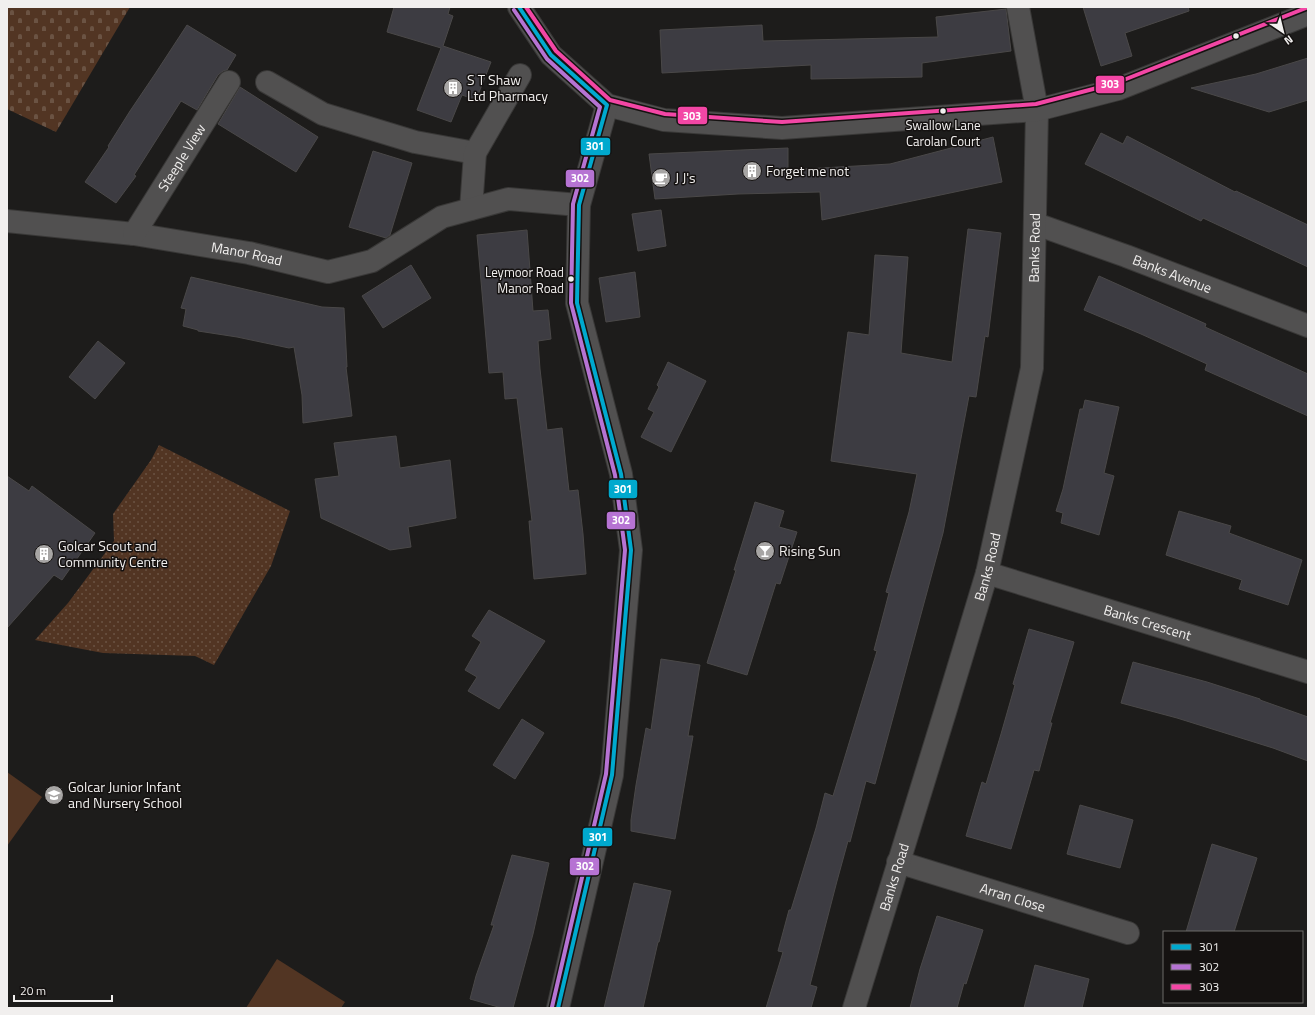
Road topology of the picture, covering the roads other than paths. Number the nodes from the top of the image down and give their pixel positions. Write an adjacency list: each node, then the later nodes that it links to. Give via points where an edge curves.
1 (519, 7): 7 (street, via 551,55)
2 (1018, 7): 8 (street, Banks Road)
3 (1308, 14): 8 (street, via 1118,89)
4 (520, 75): 9 (street)
5 (228, 82): 14 (street, Steeple View)
6 (267, 82): 9 (street, via 323,114 415,142)
7 (607, 105): 8 (street, via 664,120 782,128); 10 (street)
8 (1037, 110): 13 (street, Banks Road)
9 (475, 153): 11 (street)
10 (579, 205): 11 (street, Manor Road, via 508,199); 20 (street, via 577,303 621,474 631,550 612,775)
11 (471, 209): 14 (street, Manor Road, via 442,217 372,261 328,272 249,253)
12 (7, 221): 14 (street, Manor Road)
13 (1036, 224): 15 (street, Banks Avenue); 16 (street, Banks Road, via 1032,368)
14 (134, 234)
15 (1308, 326)
16 (986, 573): 17 (street, Banks Crescent); 18 (street, Banks Road)
17 (1308, 672)
18 (898, 862): 19 (street, Arran Close); 21 (street, Banks Road)
19 (1128, 933)
20 (558, 1008)
21 (854, 1008)

